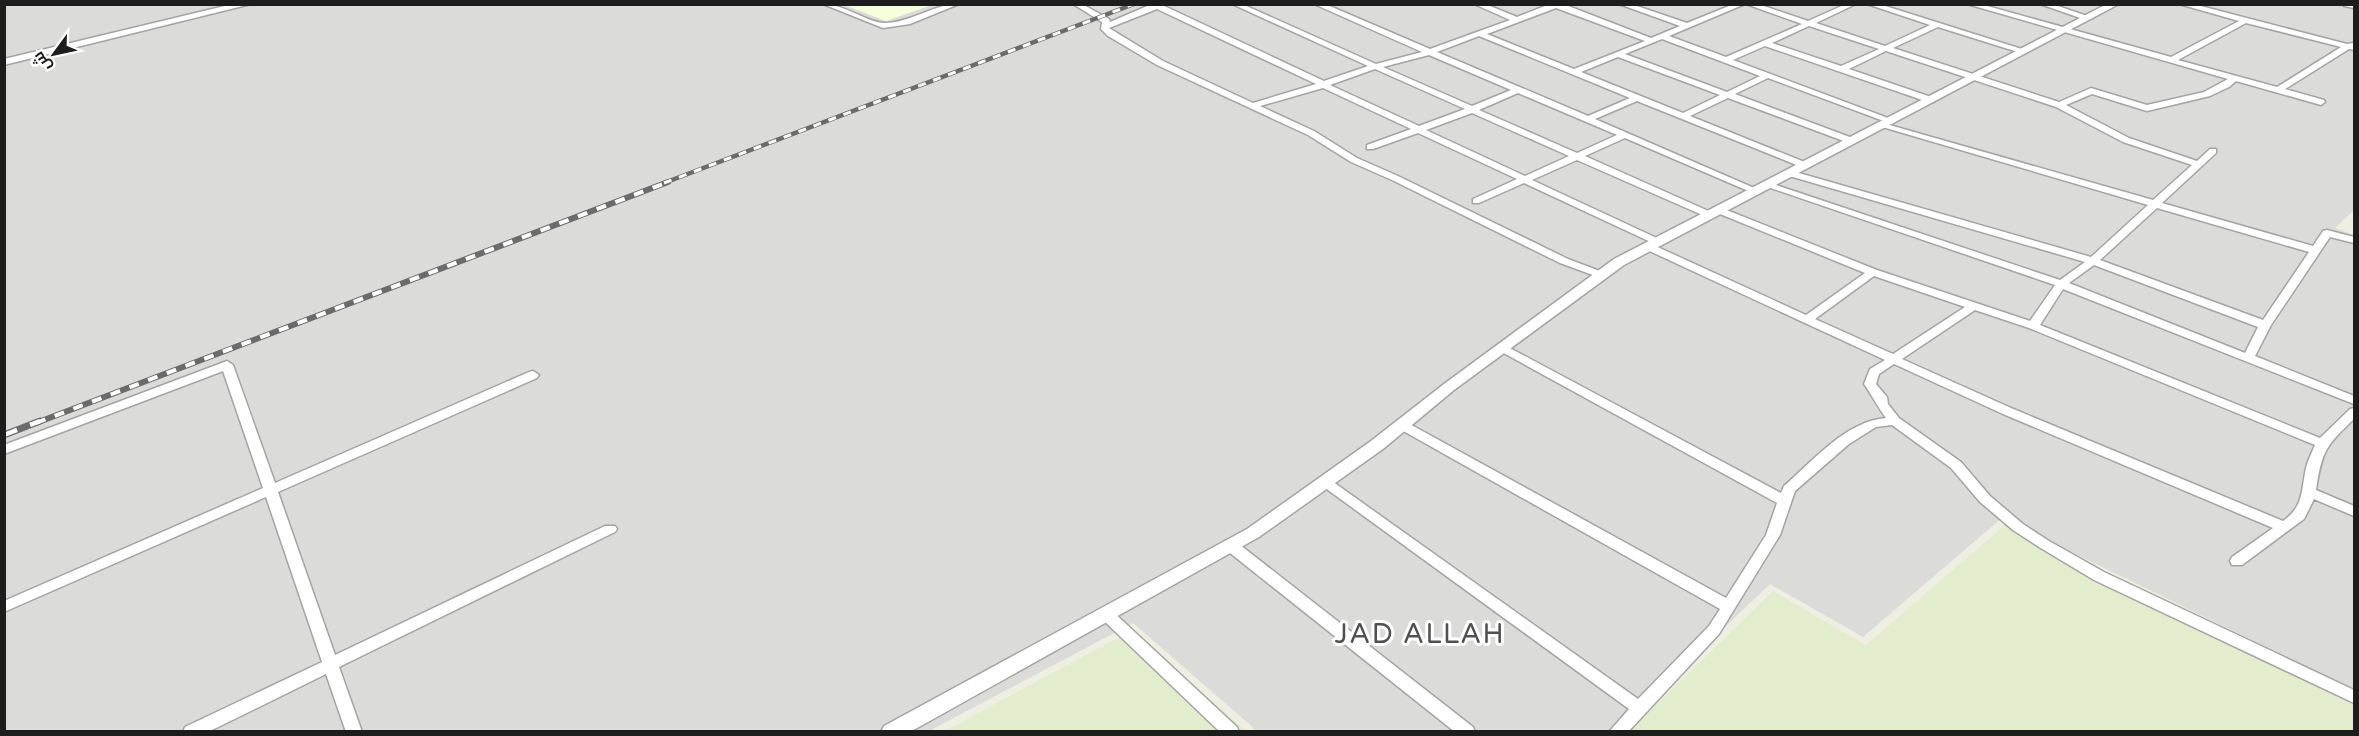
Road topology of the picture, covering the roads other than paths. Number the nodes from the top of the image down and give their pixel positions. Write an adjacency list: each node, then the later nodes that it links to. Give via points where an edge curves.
1 (247, 4): 40 (street)
2 (825, 4): 3 (street, via 884,26)
3 (956, 4)
4 (1076, 4): 26 (street, via 1102,17)
5 (1234, 4): 41 (street)
6 (1317, 4): 36 (street)
7 (1477, 4): 22 (street)
8 (1622, 4): 27 (street)
9 (1742, 4): 27 (street)
10 (1749, 4): 24 (street)
11 (1853, 4): 24 (street)
12 (1870, 4): 25 (street)
13 (1970, 4): 28 (street)
14 (2043, 4): 21 (street)
15 (2115, 4): 21 (street)
16 (2182, 4): 23 (street)
17 (2347, 4): 20 (street)
18 (1157, 5): 26 (street); 47 (street)
19 (1556, 5): 22 (street); 31 (street)
20 (2355, 6)
21 (2089, 18): 28 (street)
22 (1515, 19): 29 (street)
23 (2246, 20): 33 (street); 39 (street)
24 (1808, 24): 32 (street); 34 (street)
25 (1936, 25): 34 (street); 35 (street)
26 (1106, 26): 55 (street, via 1112,34 1160,63)
27 (1687, 26): 30 (street)
28 (2063, 31): 35 (street); 39 (street)
29 (1478, 33): 36 (street); 43 (street)
30 (1660, 36): 31 (street); 38 (street)
31 (1650, 40): 37 (street)
32 (1765, 43): 38 (street); 42 (street)
33 (2352, 46): 49 (street)
34 (1887, 50): 42 (street); 46 (street)
35 (2024, 51): 46 (street)
36 (1427, 53): 41 (street); 48 (street)
37 (1618, 54): 43 (street); 50 (street)
38 (1724, 61): 44 (street)
39 (2170, 61): 45 (street)
40 (4, 62)
41 (1374, 67): 47 (street); 56 (street)
42 (1842, 69): 52 (street)
43 (1574, 72): 51 (street)
44 (1766, 76): 50 (street); 59 (street)
45 (2234, 78): 49 (street); 54 (street, via 2215,92 2154,107 2091,91)
46 (1974, 79): 52 (street); 54 (street)
47 (1322, 85): 55 (street); 60 (street)
48 (1517, 90): 56 (street); 58 (street)
49 (2278, 90): 53 (street)
50 (1726, 94): 57 (street); 62 (street)
51 (1636, 98): 57 (street); 58 (street)
52 (1931, 100): 59 (street)
53 (2321, 102)
54 (2059, 105): 66 (street, via 2126,140)
55 (1251, 106): 79 (street, via 1311,133 1354,160)
56 (1471, 110): 60 (street); 65 (street)
57 (1683, 116): 67 (street)
58 (1589, 119): 61 (street)
59 (1887, 123): 62 (street); 72 (street)
60 (1416, 129): 63 (street); 69 (street)
61 (1625, 135): 65 (street); 70 (street)
62 (1852, 141): 67 (street)
63 (1370, 147)
64 (2213, 151): 66 (street)
65 (1576, 157): 69 (street); 73 (street)
66 (2198, 164): 72 (street)
67 (1804, 165): 68 (street)
68 (1789, 173): 70 (street); 77 (street)
69 (1524, 179): 71 (street); 75 (street)
70 (1762, 188): 73 (street); 80 (street)
71 (1476, 201)
72 (2154, 204): 76 (street); 77 (street)
73 (1714, 213): 75 (street); 78 (street)
74 (2355, 240): 76 (street, via 2327,233)
75 (1652, 244): 79 (street); 82 (street)
76 (2315, 250): 83 (street)
77 (2093, 261): 80 (street); 83 (street)
78 (1873, 272): 81 (street); 82 (street)
79 (1601, 275): 85 (street)
80 (2061, 284): 84 (street); 86 (street)
81 (1974, 306): 84 (street); 87 (street)
82 (1806, 320): 87 (street)
83 (2265, 325): 86 (street)
84 (2033, 326): 93 (street)
85 (1502, 348): 92 (street); 98 (street)
86 (2248, 358): 89 (street)
87 (1896, 360): 91 (street, via 1874,372 1869,384); 100 (street, via 2007,411)
88 (533, 375): 96 (street)
89 (2355, 400)
90 (2355, 412): 93 (street)
91 (1894, 421): 98 (street, via 1874,423 1844,441 1789,489); 108 (street, via 1956,465 1985,499 2044,544 2099,576)
92 (1402, 425): 95 (street); 105 (street)
93 (2322, 443): 97 (street, via 2313,465)
94 (4, 450): 96 (street, via 227,366)
95 (1324, 482): 102 (street); 109 (street)
96 (269, 491): 104 (street); 107 (street)
97 (2309, 492): 99 (street); 100 (street, via 2299,516)
98 (1786, 502): 105 (street, via 1773,535)
99 (2355, 511)
100 (2285, 527): 103 (street)
101 (610, 529): 107 (street)
102 (1230, 545): 106 (street); 114 (street)
103 (2237, 561)
104 (4, 607)
105 (1729, 608): 109 (street, via 1714,630)
106 (1106, 614): 112 (street); 113 (street)
107 (330, 663): 110 (street); 111 (street)
108 (2355, 697)
109 (1639, 708): 115 (street)
110 (191, 732)
111 (354, 732)
112 (891, 732)
113 (1232, 732)
114 (1467, 732)
115 (1617, 732)

